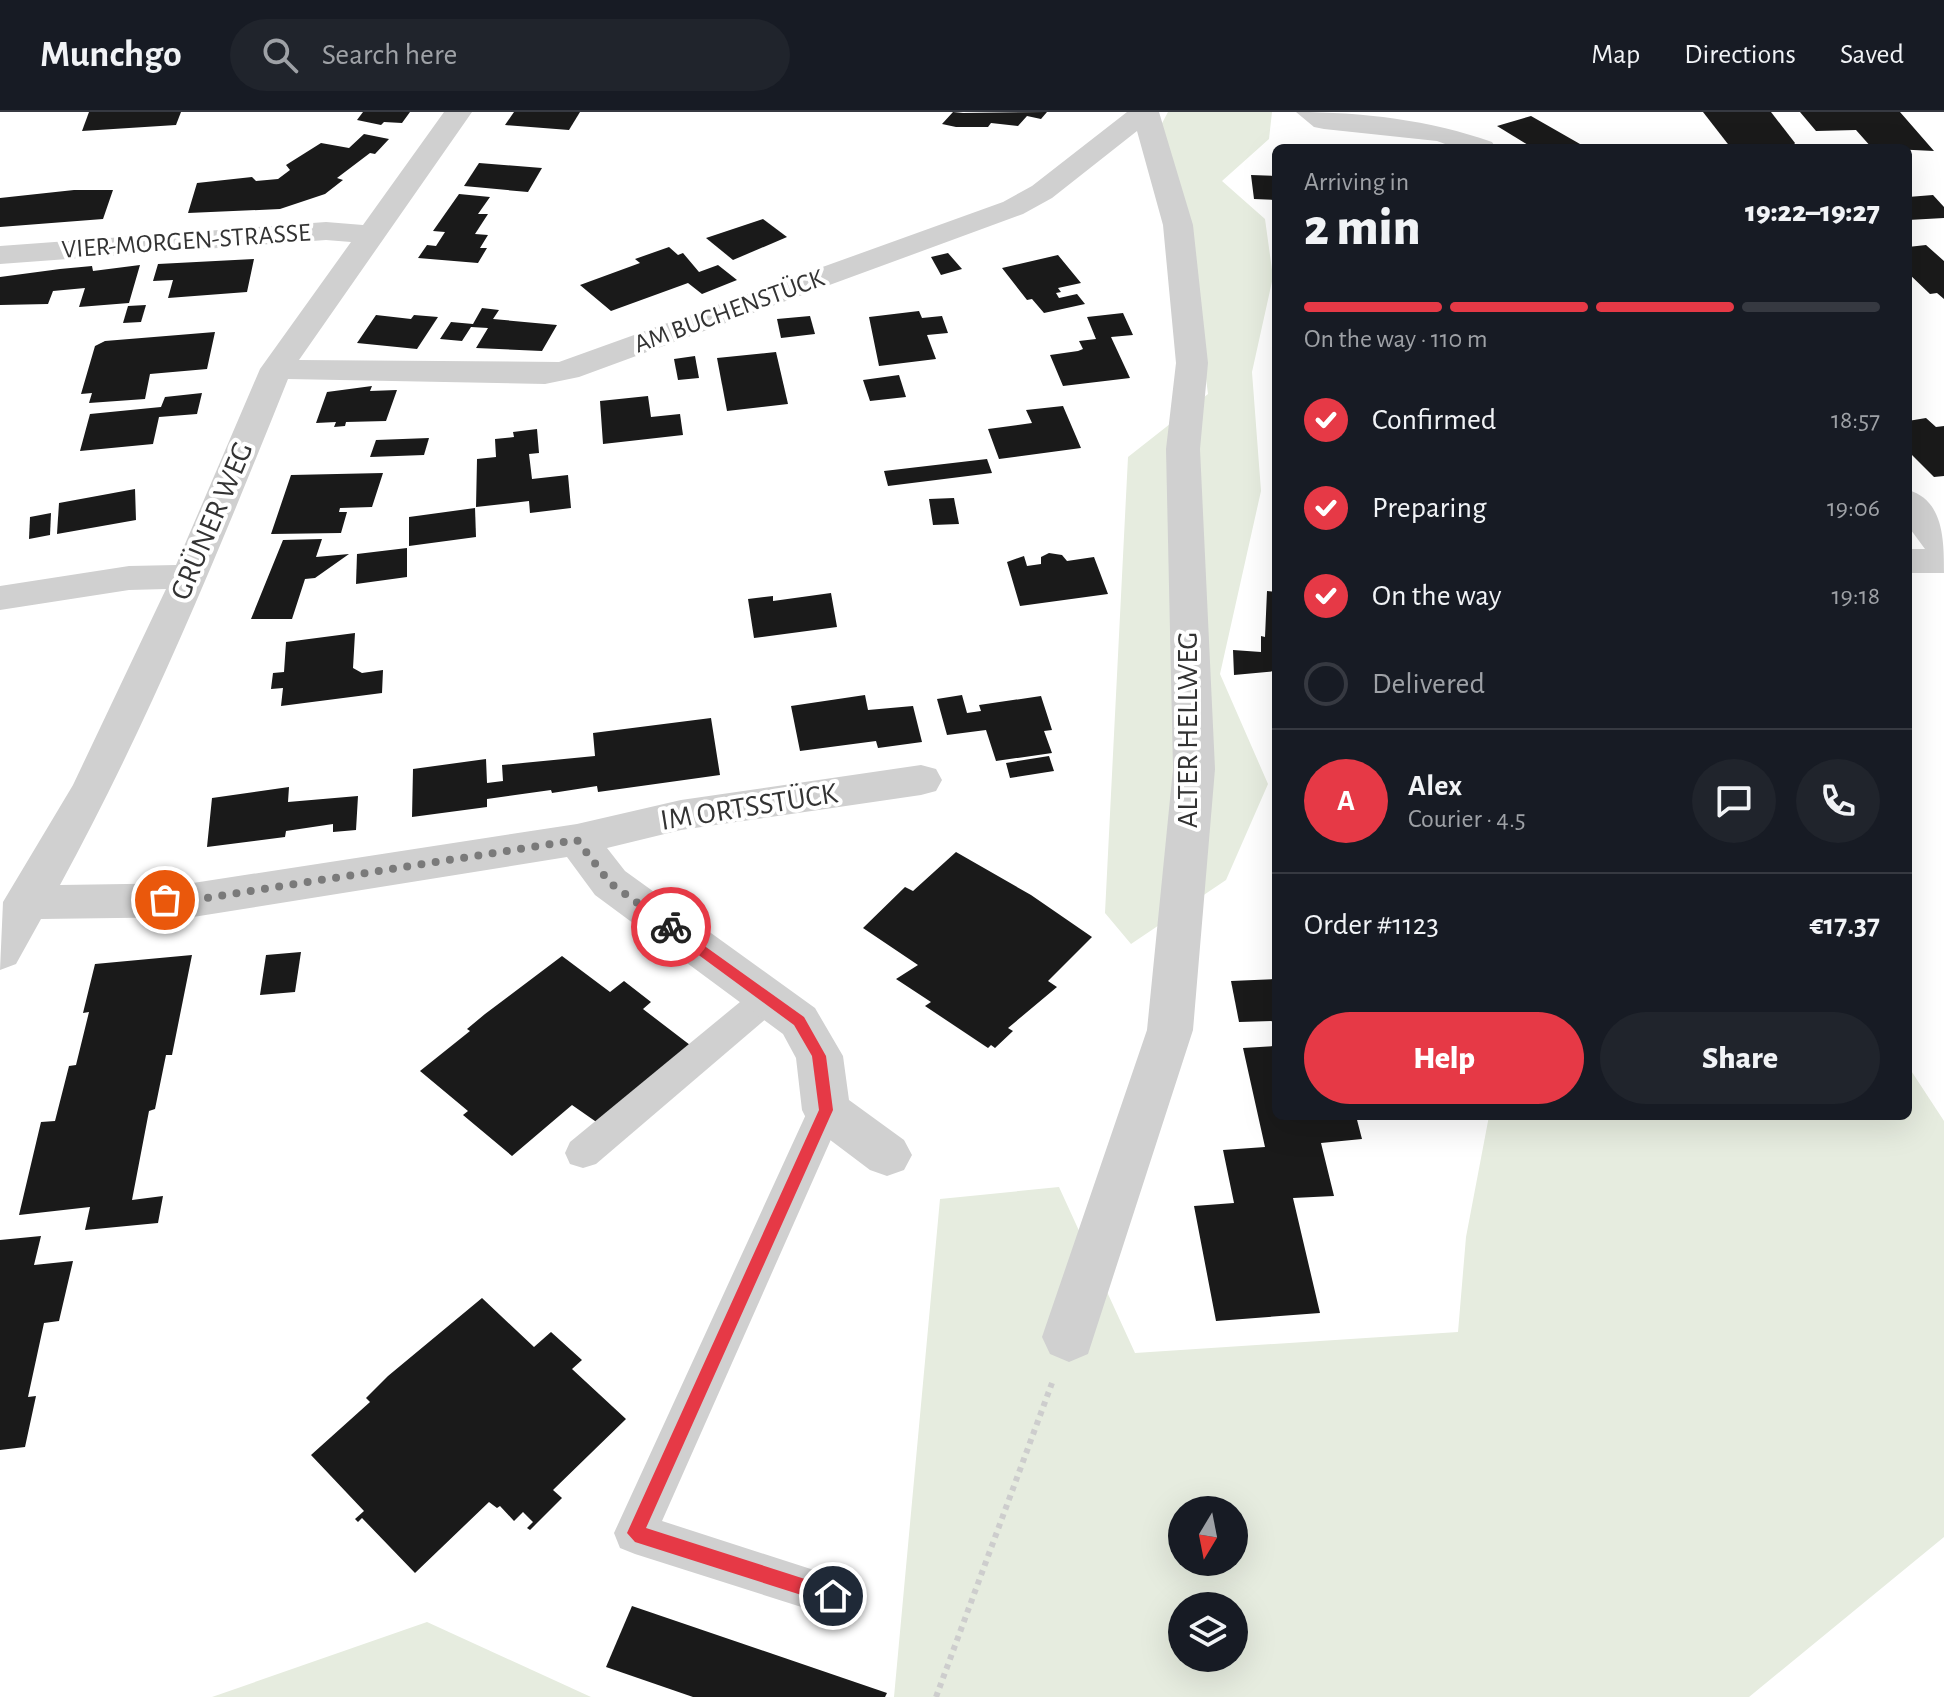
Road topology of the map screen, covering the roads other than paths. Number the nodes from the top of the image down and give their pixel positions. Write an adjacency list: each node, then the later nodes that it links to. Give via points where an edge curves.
1 (458, 112): 5 (street, GRÜNER WEG)
2 (1144, 112): 7 (street, AM BUCHENSTÜCK, via 1042,192 1013,208 567,370 545,374); 22 (street, ALTER HELLWEG, via 1178,225 1192,363 1183,449 1194,769 1170,1030)
3 (1310, 112): 4 (street, via 1324,121 1441,133)
4 (1471, 144)
5 (372, 234): 6 (street, VIER-MORGEN-STRASSE, via 326,231); 7 (street, GRÜNER WEG)
6 (0, 255)
7 (276, 369): 12 (street, GRÜNER WEG)
8 (1912, 506): 9 (street)
9 (1944, 550)
10 (1912, 561): 11 (street)
11 (1944, 561)
12 (190, 577): 13 (street, via 129,578); 16 (street, GRÜNER WEG, via 94,785)
13 (0, 598)
14 (921, 780): 15 (street, IM ORTSSTÜCK, via 681,815)
15 (577, 840): 16 (street, IM ORTSSTÜCK, via 193,900); 18 (street, via 610,883)
16 (25, 902): 17 (street, GRÜNER WEG)
17 (0, 952)
18 (769, 997): 19 (street, via 799,1021 819,1056); 20 (lane)
19 (826, 1110): 21 (street); 23 (lane, via 635,1533)
20 (583, 1153)
21 (887, 1155)
22 (1069, 1337)
23 (833, 1596)

